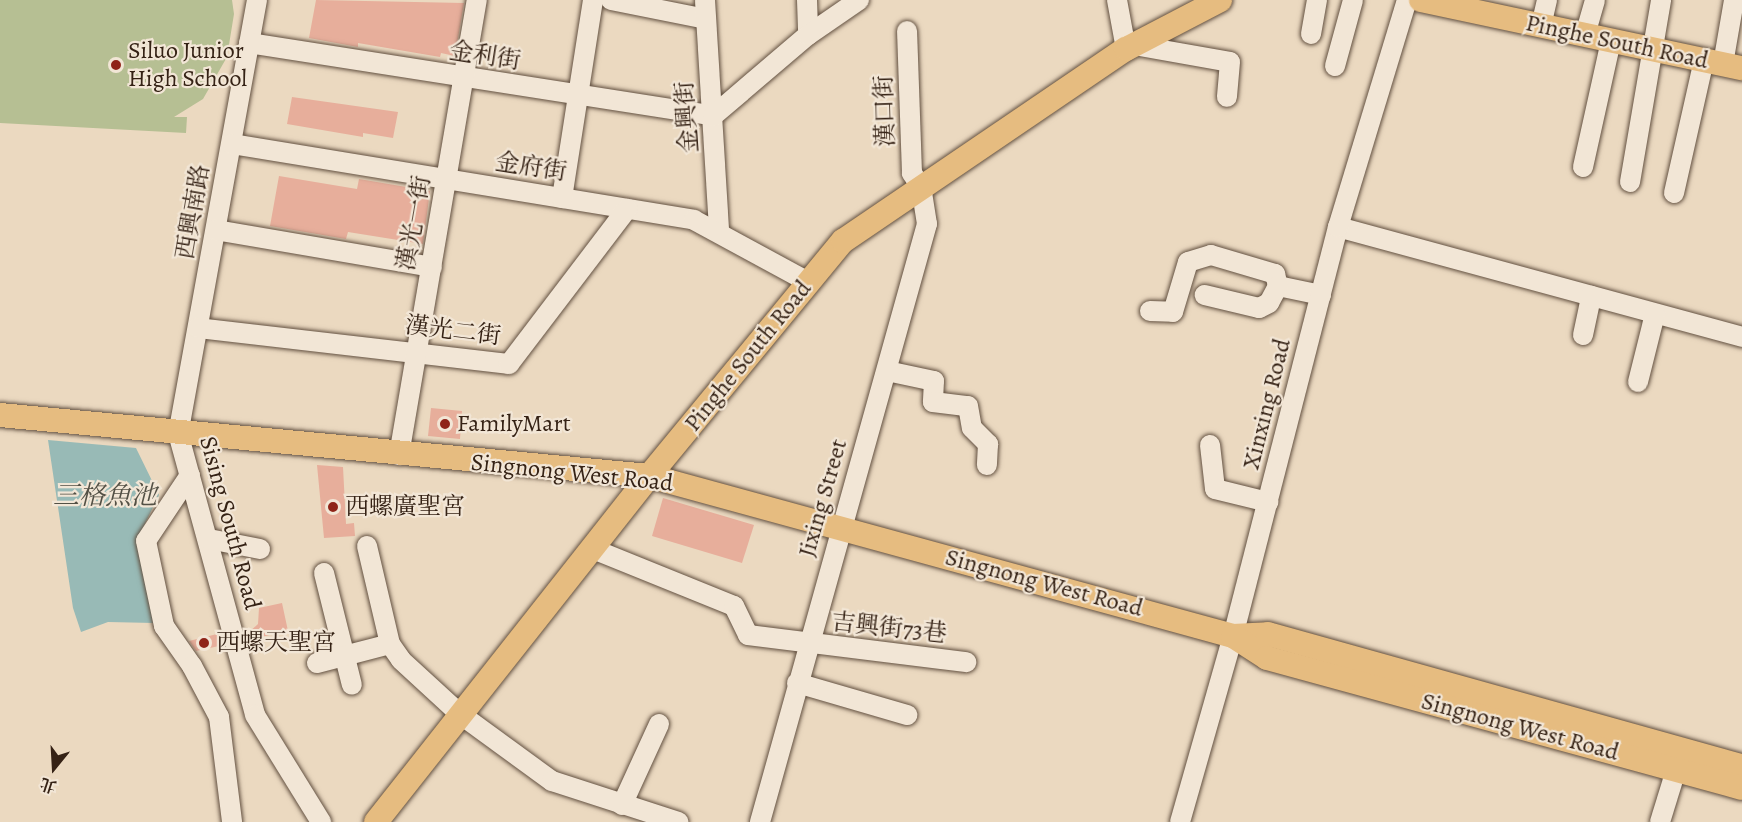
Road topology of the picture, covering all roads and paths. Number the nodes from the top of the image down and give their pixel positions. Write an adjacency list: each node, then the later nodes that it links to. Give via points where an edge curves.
1 (257, 0): 24 (street, 西興南路)
2 (477, 0): 29 (street, 漢光一街)
3 (593, 0): 30 (street)
4 (611, 0): 17 (street)
5 (807, 0): 21 (street)
6 (859, 0): 21 (street)
7 (1117, 0): 25 (street)
8 (1317, 0): 20 (street)
9 (1353, 0): 28 (street)
10 (1407, 0): 41 (street, Xinxing Road)
11 (1421, 0): 18 (main road, Pinghe South Road)
12 (1547, 0): 18 (street)
13 (1595, 0): 22 (street)
14 (1661, 0): 26 (street)
15 (1734, 0): 27 (street)
16 (1215, 1): 25 (main road, Pinghe South Road)
17 (706, 10): 32 (street, 金興街)
18 (1541, 26): 22 (main road, Pinghe South Road)
19 (908, 31): 37 (street, 漢口街, via 912,173)
20 (1311, 34)
21 (808, 35): 32 (street)
22 (1585, 35): 23 (main road, Pinghe South Road)
23 (1611, 41): 26 (main road, Pinghe South Road); 34 (street)
24 (249, 43): 29 (street, 金利街); 33 (street, 西興南路)
25 (1130, 47): 31 (street, via 1230,62); 37 (main road, Pinghe South Road)
26 (1654, 50): 27 (main road, Pinghe South Road); 36 (street)
27 (1723, 64): 38 (street)
28 (1335, 66)
29 (464, 79): 30 (street, 金利街); 35 (street, 漢光一街)
30 (577, 97): 32 (street, 金利街); 39 (street)
31 (1227, 97)
32 (713, 116): 43 (street, 金興街)
33 (232, 144): 35 (street, 金府街); 42 (street, 西興南路)
34 (1583, 167)
35 (447, 179): 39 (street, 金府街); 44 (street, 漢光一街)
36 (1630, 182)
37 (921, 187): 45 (main road, Pinghe South Road, via 843,242); 56 (street, Jixing Street, via 927,224)
38 (1674, 193)
39 (562, 198): 40 (street, 金府街)
40 (627, 208): 43 (street, 金府街, via 694,220); 55 (street, 漢光二街, via 509,364)
41 (1338, 227): 47 (street, Xinxing Road); 49 (street)
42 (216, 230): 44 (street); 52 (street, 西興南路)
43 (719, 231): 45 (street, 金府街)
44 (432, 267): 55 (street, 漢光一街)
45 (808, 282): 64 (main road, Pinghe South Road)
46 (1278, 286): 47 (street); 48 (street, via 1269,303 1259,308); 50 (street, via 1275,274 1211,255 1188,262 1173,312)
47 (1321, 294): 65 (street, Xinxing Road)
48 (1205, 295)
49 (1591, 296): 51 (street); 53 (street)
50 (1150, 311)
51 (1655, 314): 54 (street); 57 (street)
52 (198, 327): 55 (street, 漢光二街); 59 (street, 西興南路)
53 (1583, 335)
54 (1742, 337)
55 (417, 352): 61 (street, 漢光一街)
56 (887, 371): 62 (street, via 934,381 933,402 968,406 972,428 988,444); 66 (street, Jixing Street)
57 (1638, 382)
58 (0, 415): 59 (main road, Singnong West Road)
59 (178, 433): 61 (main road, Singnong West Road); 63 (street, Sising South Road)
60 (1210, 445): 65 (street, via 1215,489)
61 (399, 455): 64 (main road, Singnong West Road)
62 (987, 465)
63 (190, 475): 67 (street, Sising South Road); 87 (street, via 146,541 164,626 192,666 219,717)
64 (649, 476): 66 (main road, Singnong West Road); 70 (main road, Pinghe South Road)
65 (1268, 502): 72 (street, Xinxing Road)
66 (841, 527): 72 (main road, Singnong West Road); 74 (street, Jixing Street)
67 (209, 539): 69 (street); 88 (street, Sising South Road, via 255,715)
68 (367, 546): 73 (street)
69 (260, 549)
70 (593, 549): 74 (street, 吉興街73巷, via 734,606 748,635); 80 (main road, Pinghe South Road)
71 (324, 573): 75 (street)
72 (1233, 636): 83 (main road, Singnong West Road, via 1268,634); 84 (main road, Singnong West Road, via 1267,658); 92 (street, Xinxing Road)
73 (390, 644): 75 (street); 80 (street, via 401,660)
74 (807, 645): 76 (street, 吉興街73巷); 78 (street, Jixing Street)
75 (345, 655): 77 (street); 79 (street)
76 (966, 662)
77 (317, 663)
78 (796, 683): 81 (street); 91 (street, Jixing Street)
79 (352, 685)
80 (460, 714): 86 (street, via 552,782); 89 (main road, Pinghe South Road)
81 (907, 716)
82 (659, 724): 86 (street)
83 (1742, 766)
84 (1676, 770): 85 (main road, Singnong West Road); 93 (street)
85 (1742, 788)
86 (622, 805): 90 (street)
87 (232, 822)
88 (321, 822)
89 (376, 822)
90 (678, 822)
91 (760, 822)
92 (1181, 822)
93 (1660, 822)

